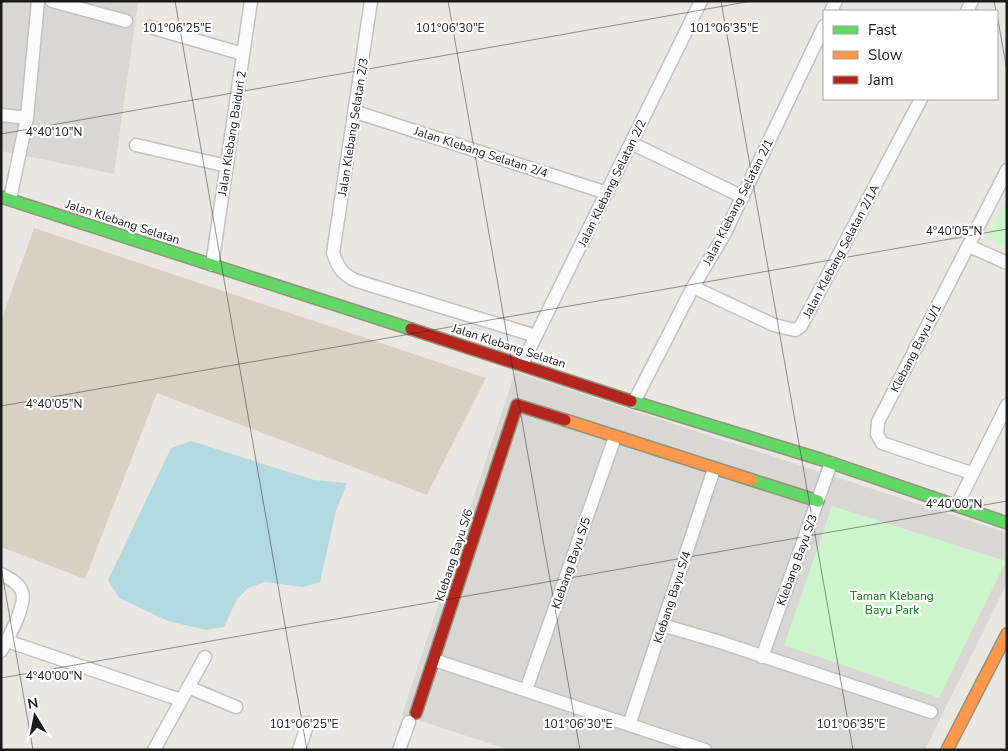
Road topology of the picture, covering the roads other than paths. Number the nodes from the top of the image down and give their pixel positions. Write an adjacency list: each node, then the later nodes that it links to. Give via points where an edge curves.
1 (38, 1): 13 (street)
2 (52, 1): 6 (street)
3 (251, 1): 9 (street, Jalan Klebang Baiduri 2)
4 (371, 1): 11 (street, Jalan Klebang Selatan 2/3)
5 (701, 1): 14 (street, Jalan Klebang Selatan 2/2)
6 (126, 21)
7 (150, 27): 9 (street)
8 (823, 28): 19 (street, Jalan Klebang Selatan 2/1)
9 (243, 54): 16 (street, Jalan Klebang Baiduri 2)
10 (920, 100): 24 (street, Jalan Klebang Selatan 2/1A, via 801,326 795,330 774,325)
11 (356, 112): 18 (street, Jalan Klebang Selatan 2/4); 25 (street, Jalan Klebang Selatan 2/3, via 333,253 342,272 357,281)
12 (1, 115): 13 (street)
13 (27, 118): 20 (street)
14 (631, 143): 18 (street, Jalan Klebang Selatan 2/2); 19 (street)
15 (136, 145): 16 (street)
16 (227, 166): 23 (street, Jalan Klebang Baiduri 2)
17 (1007, 170): 21 (street, Klebang Bayu U/1)
18 (607, 192): 25 (street, Jalan Klebang Selatan 2/2)
19 (743, 197): 24 (street, Jalan Klebang Selatan 2/1)
20 (5, 198): 23 (street, Jalan Klebang Selatan)
21 (969, 246): 22 (street); 32 (street, Klebang Bayu U/1, via 878,422 877,434 882,443)
22 (1007, 263)
23 (212, 265): 26 (street, Jalan Klebang Selatan)
24 (693, 287): 27 (street, Jalan Klebang Selatan 2/1)
25 (536, 336): 26 (street, Jalan Klebang Selatan 2/2)
26 (522, 364): 27 (street, Jalan Klebang Selatan)
27 (634, 402): 30 (street, Jalan Klebang Selatan)
28 (1007, 404): 32 (street)
29 (615, 436): 31 (street); 42 (street, Klebang Bayu S/6, via 517,405); 44 (street, Klebang Bayu S/5)
30 (831, 463): 33 (street, Klebang Bayu S/3); 34 (street, Jalan Klebang Selatan)
31 (714, 468): 33 (street); 37 (street, Klebang Bayu S/4)
32 (971, 473): 34 (street)
33 (818, 501): 40 (street, Klebang Bayu S/3)
34 (957, 505): 35 (street, Jalan Klebang Selatan)
35 (1007, 522)
36 (1, 574): 39 (street, via 12,579 22,591 23,602)
37 (662, 625): 40 (street); 50 (street, Klebang Bayu S/4)
38 (1007, 634): 55 (street)
39 (4, 646): 45 (street)
40 (762, 656): 47 (street)
41 (205, 657): 43 (street)
42 (434, 660): 44 (street); 48 (street, Klebang Bayu S/6)
43 (188, 687): 45 (street); 46 (street)
44 (526, 690): 50 (street)
45 (181, 700): 51 (street)
46 (236, 707)
47 (931, 712)
48 (412, 718): 53 (street)
49 (308, 723): 52 (street)
50 (629, 725): 54 (street)
51 (154, 750)
52 (299, 750)
53 (399, 750)
54 (705, 750)
55 (947, 750)

